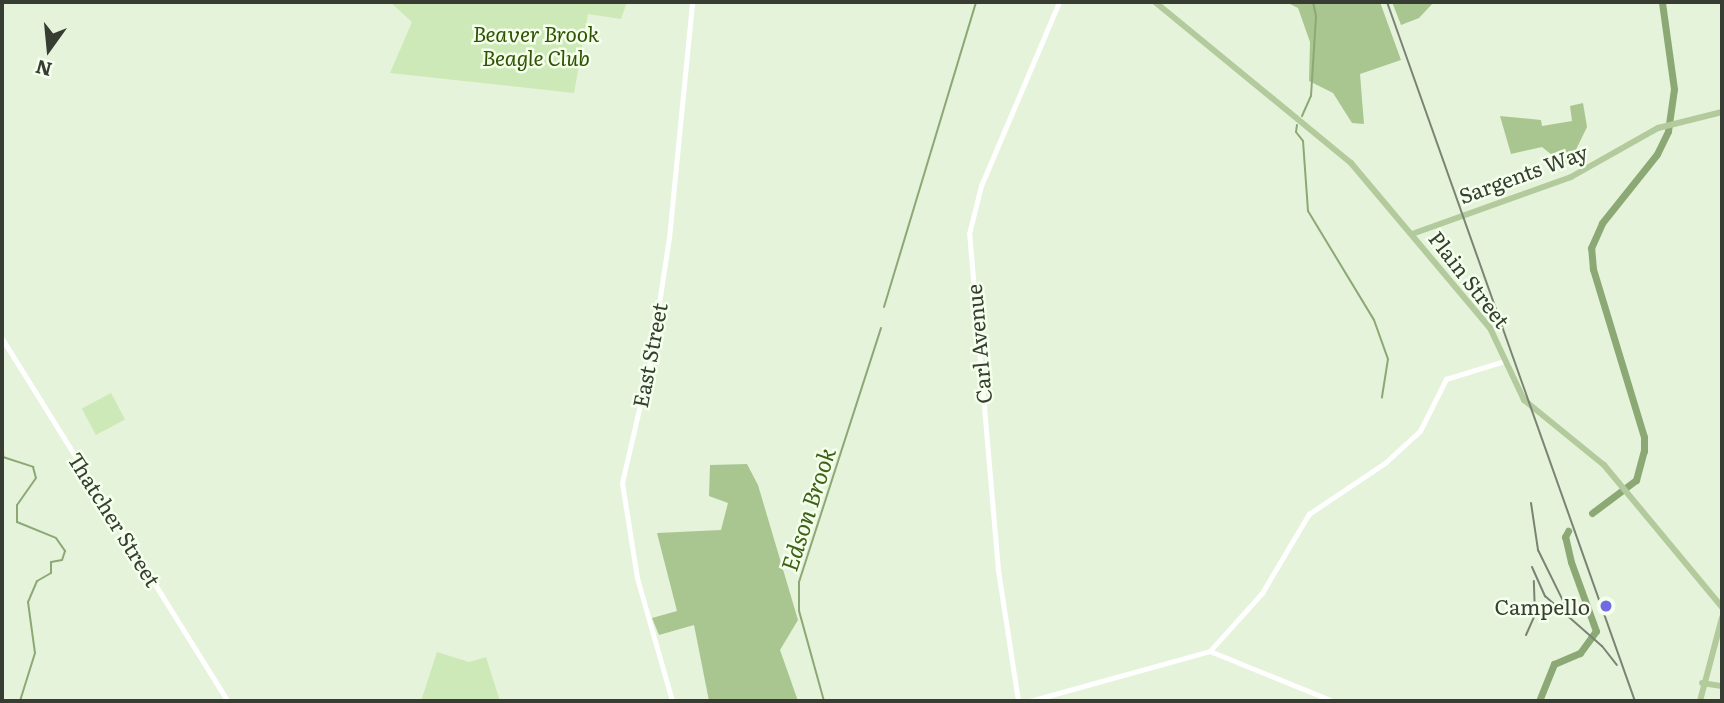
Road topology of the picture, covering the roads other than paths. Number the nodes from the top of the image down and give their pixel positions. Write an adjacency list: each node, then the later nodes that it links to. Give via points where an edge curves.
1 (692, 2): 14 (street, East Street, via 669,238 650,362 622,483 637,578)
2 (1059, 2): 15 (street, Carl Avenue, via 981,186 969,234 998,570)
3 (1155, 2): 5 (main road, Plain Street, via 1341,153)
4 (1722, 112): 5 (main road, Sargents Way, via 1658,128 1583,172)
5 (1412, 234): 7 (main road, Plain Street, via 1490,328)
6 (2, 338): 13 (street, Thatcher Street)
7 (1506, 364): 8 (main road, Plain Street, via 1524,400 1595,457); 10 (street, via 1443,383 1432,415 1420,431 1385,463 1319,505 1301,522 1262,593)
8 (1722, 607)
9 (1722, 618): 11 (main road)
10 (1210, 651): 16 (street); 17 (street)
11 (1702, 683): 12 (main road); 18 (main road)
12 (1722, 686)
13 (228, 701)
14 (672, 701)
15 (1018, 701)
16 (1033, 701)
17 (1333, 701)
18 (1700, 701)

